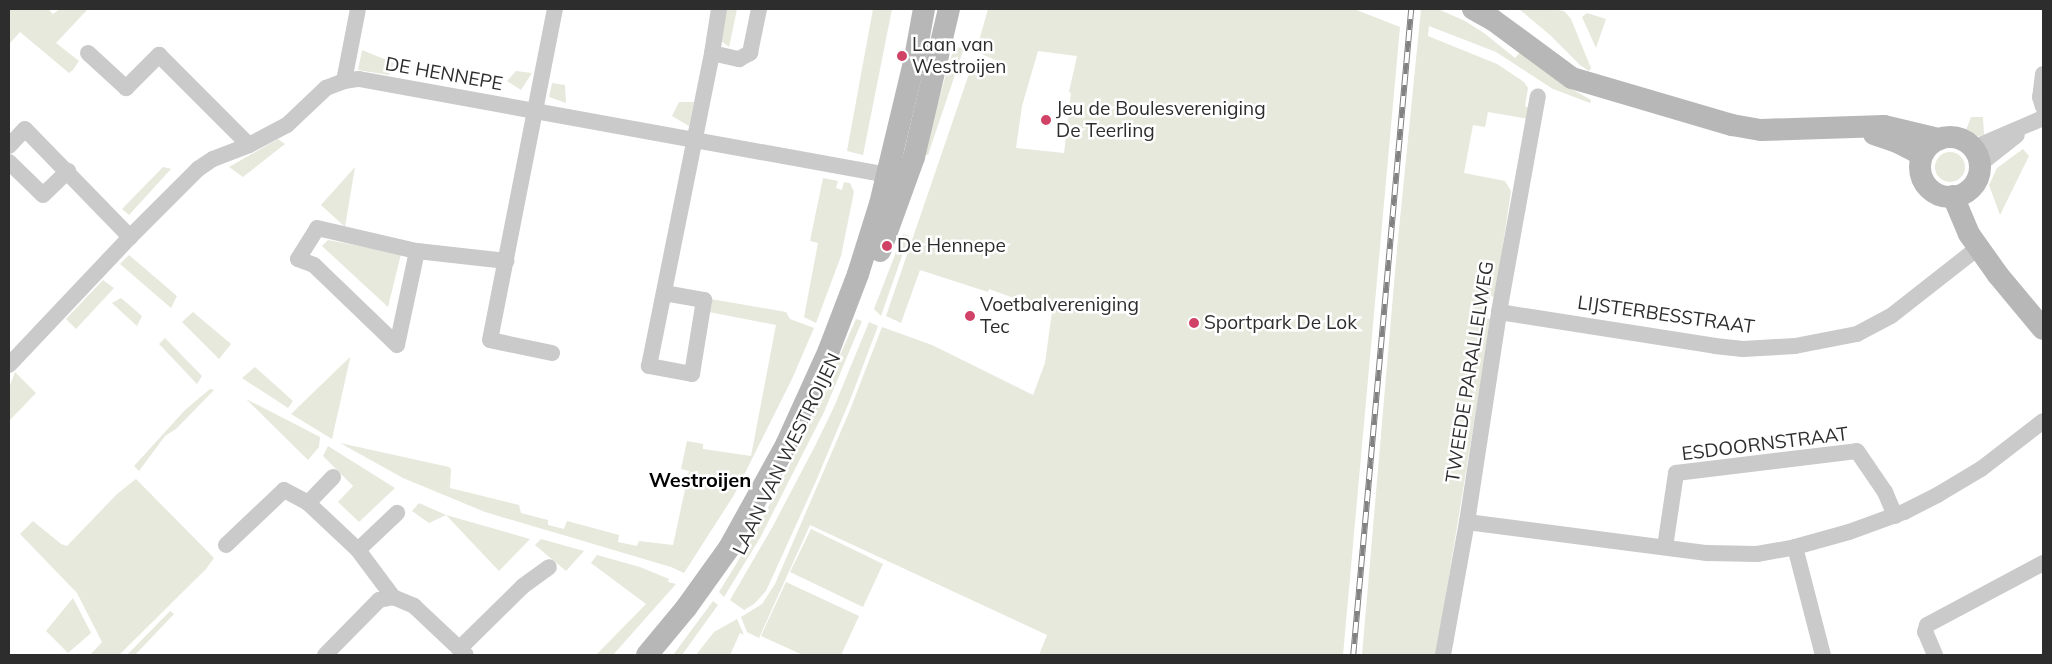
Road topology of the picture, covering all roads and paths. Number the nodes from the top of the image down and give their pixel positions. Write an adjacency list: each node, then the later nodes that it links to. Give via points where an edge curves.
1 (358, 9): 12 (street)
2 (555, 9): 16 (street)
3 (719, 9): 10 (street)
4 (759, 9): 10 (street, via 750,53 739,59)
5 (924, 9): 27 (street, LAAN VAN WESTROIJEN)
6 (949, 9): 27 (street, LAAN VAN WESTROIJEN, via 930,98)
7 (1473, 9): 13 (street, via 1560,70)
8 (1499, 9): 13 (street, via 1576,71)
9 (88, 53): 21 (street, via 126,88 158,55)
10 (712, 53): 20 (street)
11 (2043, 74): 15 (street, via 2040,97)
12 (344, 81): 16 (street, DE HENNEPE, via 359,79); 21 (street, DE HENNEPE, via 326,88 286,125)
13 (1586, 83): 18 (street, via 1732,125 1761,130)
14 (1538, 96): 34 (street, TWEEDE PARALLELWEG)
15 (2043, 107)
16 (536, 111): 20 (street, DE HENNEPE); 32 (street)
17 (2039, 120): 24 (street)
18 (1849, 127): 19 (street, via 1892,126); 23 (street, via 1888,138)
19 (1939, 139): 23 (street); 24 (street, via 1956,138 1966,142)
20 (695, 141): 27 (street, DE HENNEPE); 33 (street)
21 (249, 145): 29 (street, DE HENNEPE, via 213,159 198,169)
22 (9, 146): 26 (street, via 25,129)
23 (1922, 156): 28 (street, via 1920,169 1926,186 1935,193)
24 (1976, 157): 28 (street, via 1976,180)
25 (9, 162): 26 (street, via 43,195)
26 (68, 171): 29 (street)
27 (896, 177): 53 (street, LAAN VAN WESTROIJEN, via 829,350 786,445 729,548); 54 (street, LAAN VAN WESTROIJEN, via 855,312 768,503 713,595)
28 (1961, 193): 30 (street, via 1979,230)
29 (130, 237): 37 (street, DE HENNEPE)
30 (1979, 248): 34 (street, LIJSTERBESSTRAAT, via 1891,316 1856,334 1795,346 1715,346); 35 (street)
31 (417, 251): 31 (street, via 317,228 298,258 314,265 396,345); 32 (street)
32 (506, 261): 36 (street, via 490,340)
33 (664, 293): 33 (street, via 704,300 692,374 648,366)
34 (1499, 312): 43 (street, TWEEDE PARALLELWEG)
35 (2043, 329)
36 (552, 353)
37 (9, 365)
38 (2043, 421): 42 (street, via 1981,469)
39 (334, 477): 40 (street)
40 (308, 503): 44 (street, via 284,490); 47 (street)
41 (397, 513): 47 (street)
42 (1895, 516): 45 (street, ESDOORNSTRAAT, via 1885,492 1857,451 1676,473); 46 (street)
43 (1466, 522): 45 (street); 55 (street, TWEEDE PARALLELWEG)
44 (226, 545)
45 (1665, 547): 46 (street, via 1756,554)
46 (1795, 547): 56 (street)
47 (358, 550): 50 (street)
48 (2043, 563): 57 (street, via 1927,624 1925,632)
49 (549, 567): 51 (street, via 522,586)
50 (393, 597): 51 (street, via 414,606); 52 (street, via 379,600)
51 (463, 652)
52 (325, 655)
53 (647, 655)
54 (667, 655)
55 (1443, 655)
56 (1823, 655)
57 (1935, 655)

